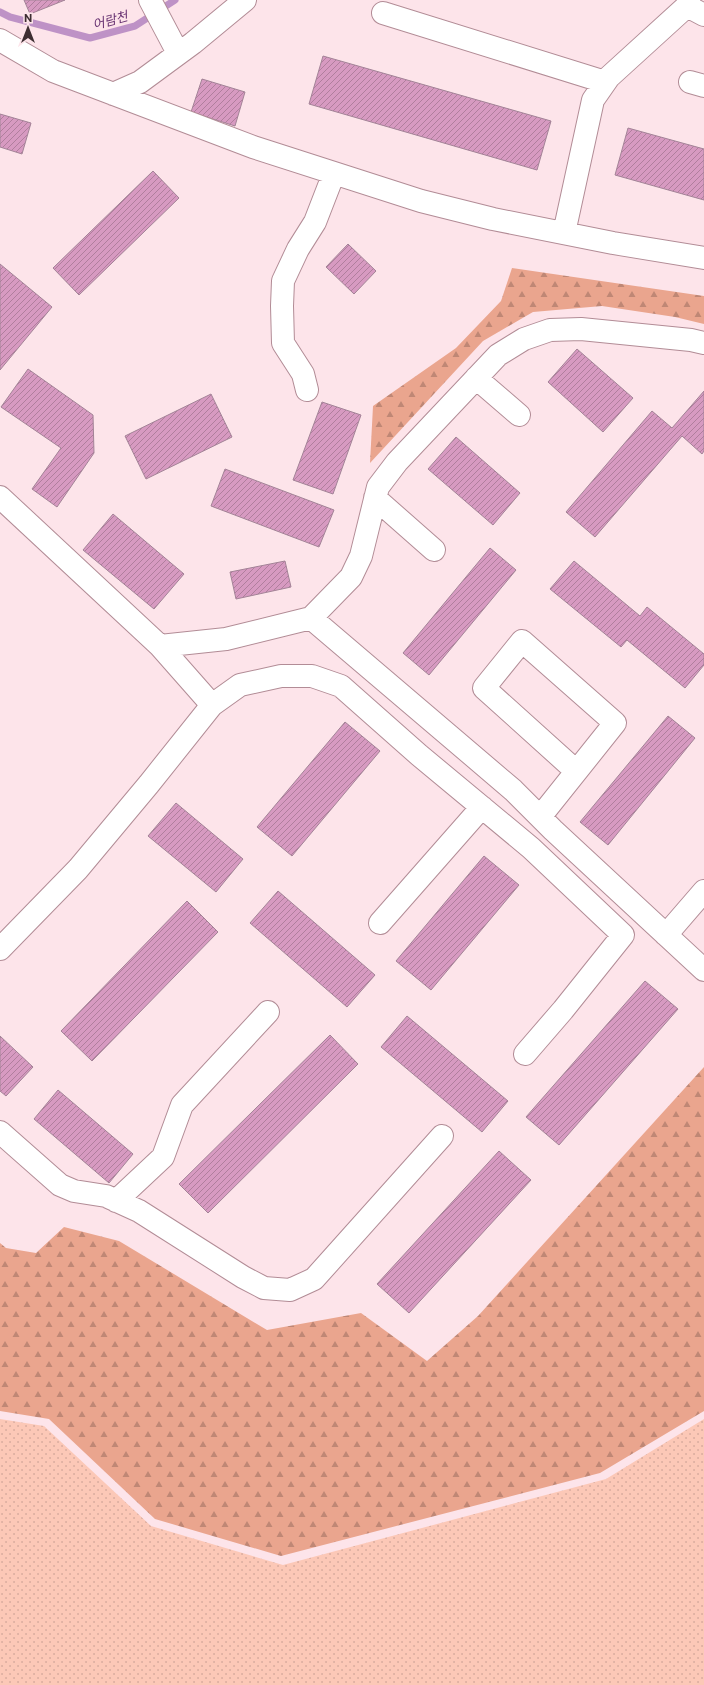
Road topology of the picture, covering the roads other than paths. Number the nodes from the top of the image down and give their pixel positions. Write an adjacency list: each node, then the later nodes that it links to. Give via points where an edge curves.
1 (150, 0): 6 (street)
2 (245, 0): 6 (street)
3 (693, 7): 7 (street)
4 (383, 13): 7 (street)
5 (0, 40): 8 (street, via 53,71)
6 (178, 54): 8 (street, via 140,82)
7 (605, 82): 10 (street, via 593,100)
8 (113, 94): 9 (street, via 253,147)
9 (334, 173): 10 (street, via 450,208); 14 (street, via 315,222 283,280 283,343 303,374)
10 (564, 233): 11 (street)
11 (704, 258)
12 (704, 343): 13 (street, via 581,328 550,330 524,339 498,355)
13 (476, 378): 15 (street); 17 (street, via 397,462 378,487)
14 (307, 390)
15 (519, 415)
16 (0, 498): 20 (street)
17 (375, 498): 18 (street); 19 (street, via 361,556 351,577)
18 (434, 550)
19 (311, 618): 20 (street, via 226,639); 24 (street, via 513,790)
20 (160, 646): 21 (street)
21 (212, 704): 23 (street, via 240,685 281,676 312,676 341,686); 28 (street, via 78,869)
22 (576, 771): 22 (street, via 615,723 522,641 484,688); 24 (street)
23 (482, 807): 26 (street); 31 (street, via 531,848 624,935)
24 (540, 817): 27 (street)
25 (704, 891): 27 (street)
26 (380, 923)
27 (666, 935): 29 (street)
28 (0, 949)
29 (704, 970)
30 (268, 1012): 34 (street, via 182,1104 163,1157)
31 (525, 1054)
32 (0, 1132): 34 (street, via 60,1185 74,1191 106,1196)
33 (442, 1136): 34 (street, via 314,1279 290,1290 264,1288 139,1211)
34 (116, 1201)

